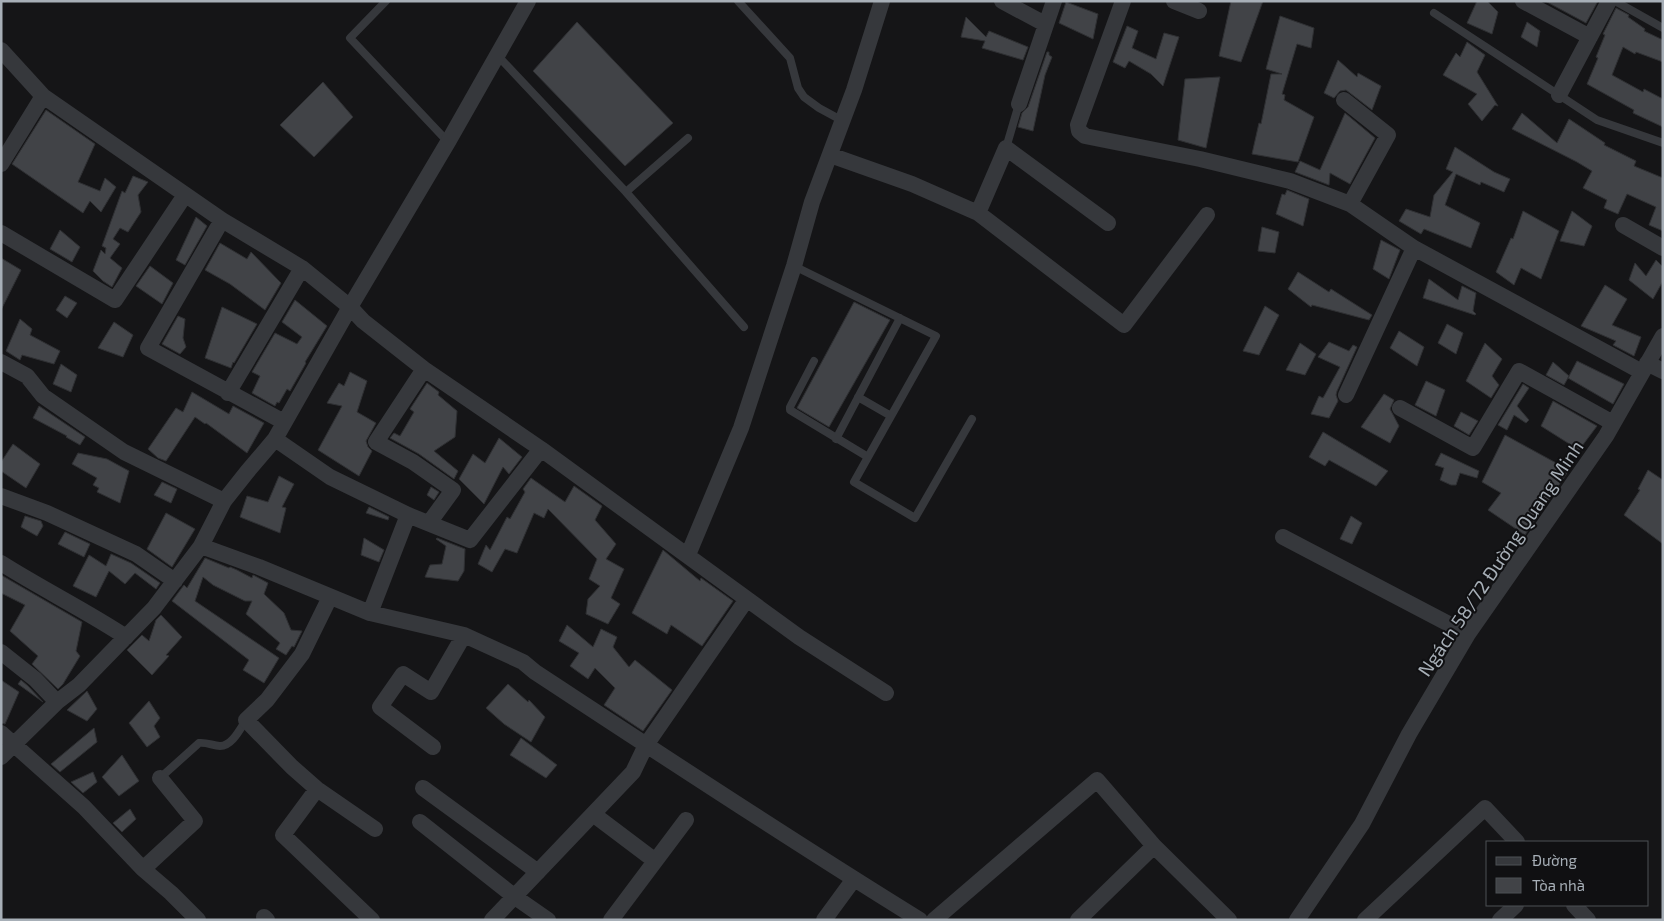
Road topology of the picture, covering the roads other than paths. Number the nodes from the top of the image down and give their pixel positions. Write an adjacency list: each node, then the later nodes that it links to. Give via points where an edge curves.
1 (386, 1): 25 (lane, via 350,38)
2 (528, 1): 18 (street)
3 (738, 1): 23 (lane, via 790,58 798,88 804,97)
4 (882, 1): 23 (street)
5 (1002, 1): 14 (street)
6 (1054, 1): 14 (street)
7 (1123, 1): 32 (street, via 1078,124 1079,132 1104,141 1200,159 1290,181)
8 (1174, 1): 12 (street)
9 (1523, 1): 16 (street)
10 (1609, 1): 16 (street)
11 (1615, 1): 15 (lane)
12 (1199, 11)
13 (1434, 13): 20 (lane)
14 (1045, 24): 22 (street)
15 (1663, 28)
16 (1590, 37): 20 (street)
17 (1, 50): 19 (street)
18 (498, 56): 25 (street); 30 (lane)
19 (43, 96): 29 (street); 31 (street)
20 (1560, 96): 26 (lane, via 1597,120)
21 (1344, 100): 32 (street, via 1388,135)
22 (1019, 104): 27 (lane)
23 (843, 121): 28 (street)
24 (688, 138): 30 (lane)
25 (448, 142): 43 (street)
26 (1663, 143)
27 (1006, 148): 33 (street); 36 (street)
28 (830, 155): 33 (street, via 912,184); 41 (street, via 812,202)
29 (1, 164)
30 (626, 192): 45 (lane)
31 (185, 195): 35 (street); 38 (street, via 116,300)
32 (1350, 204): 39 (street)
33 (978, 213): 34 (street, via 1124,325)
34 (1207, 214)
35 (222, 220): 42 (street); 52 (street, via 148,348)
36 (1108, 223)
37 (1623, 225): 40 (street)
38 (1, 233)
39 (1414, 248): 49 (street); 53 (street)
40 (1663, 248)
41 (794, 266): 44 (lane); 70 (street, via 740,428)
42 (302, 268): 43 (street); 52 (street)
43 (350, 307): 50 (street); 58 (street)
44 (900, 318): 54 (lane); 56 (lane, via 936,336)
45 (744, 327)
46 (1663, 336): 49 (street, Ngách 58/72 Đường Quang Minh)
47 (814, 361): 61 (lane, via 790,409)
48 (1, 362): 65 (street, via 27,376 43,396 124,452)
49 (1644, 368): 51 (street); 59 (street, Ngách 58/72 Đường Quang Minh)
50 (424, 369): 62 (street); 67 (street, via 376,442 413,462 453,490)
51 (1663, 370)
52 (228, 393): 58 (street)
53 (1346, 395)
54 (858, 397): 56 (lane); 61 (lane)
55 (1400, 408): 59 (street, via 1473,448 1519,371)
56 (891, 416): 63 (lane)
57 (972, 418): 63 (lane, via 915,518 854,482)
58 (284, 422): 60 (street)
59 (1613, 423): 76 (street, Ngách 58/72 Đường Quang Minh)
60 (275, 439): 65 (street); 66 (street, via 330,476)
61 (836, 439): 63 (lane)
62 (541, 449): 67 (street, via 470,540); 70 (street)
63 (868, 457)
64 (1, 496): 72 (street, via 55,516 136,554)
65 (224, 501): 69 (street)
66 (408, 515): 67 (street); 75 (street)
67 (429, 523)
68 (1283, 537): 76 (street)
69 (201, 546): 72 (street); 73 (street)
70 (688, 555): 74 (street)
71 (1, 563): 78 (street)
72 (175, 581): 78 (street)
73 (330, 597): 75 (street); 82 (street, via 302,654 267,700)
74 (747, 599): 80 (street); 85 (street)
75 (370, 613): 77 (street)
76 (1468, 634): 114 (street, Ngách 58/72 Đường Quang Minh, via 1409,734 1362,824)
77 (464, 635): 85 (street, via 523,662); 86 (street, via 431,692 403,674 380,707)
78 (126, 637): 81 (street)
79 (1, 652): 81 (street)
80 (886, 693)
81 (58, 702): 84 (street)
82 (246, 720): 88 (lane, via 231,741 218,746 199,743); 90 (street)
83 (1, 733): 84 (street)
84 (14, 743): 87 (street); 98 (street, via 84,807)
85 (646, 745): 91 (street, via 633,772); 100 (street)
86 (433, 747)
87 (1, 757)
88 (160, 778): 98 (street, via 195,821)
89 (423, 788): 99 (street)
90 (317, 789): 94 (street); 106 (street, via 283,835)
91 (593, 814): 97 (street); 99 (street)
92 (686, 820): 97 (street)
93 (420, 822): 101 (street)
94 (375, 830)
95 (1516, 841): 115 (street, via 1485,808)
96 (1154, 846): 104 (street); 112 (street, via 1097,780); 113 (street)
97 (654, 860): 109 (street)
98 (143, 869): 105 (street)
99 (538, 872): 101 (street)
100 (854, 879): 110 (street); 111 (street)
101 (515, 897): 107 (street); 108 (street)
102 (1515, 906): 116 (street)
103 (1575, 906): 117 (street)
104 (1225, 918)
105 (198, 920)
106 (372, 920)
107 (492, 920)
108 (548, 920)
109 (611, 920)
110 (824, 920)
111 (920, 920)
112 (934, 920)
113 (1078, 920)
114 (1296, 920)
115 (1364, 920)
116 (1500, 920)
117 (1588, 920)

